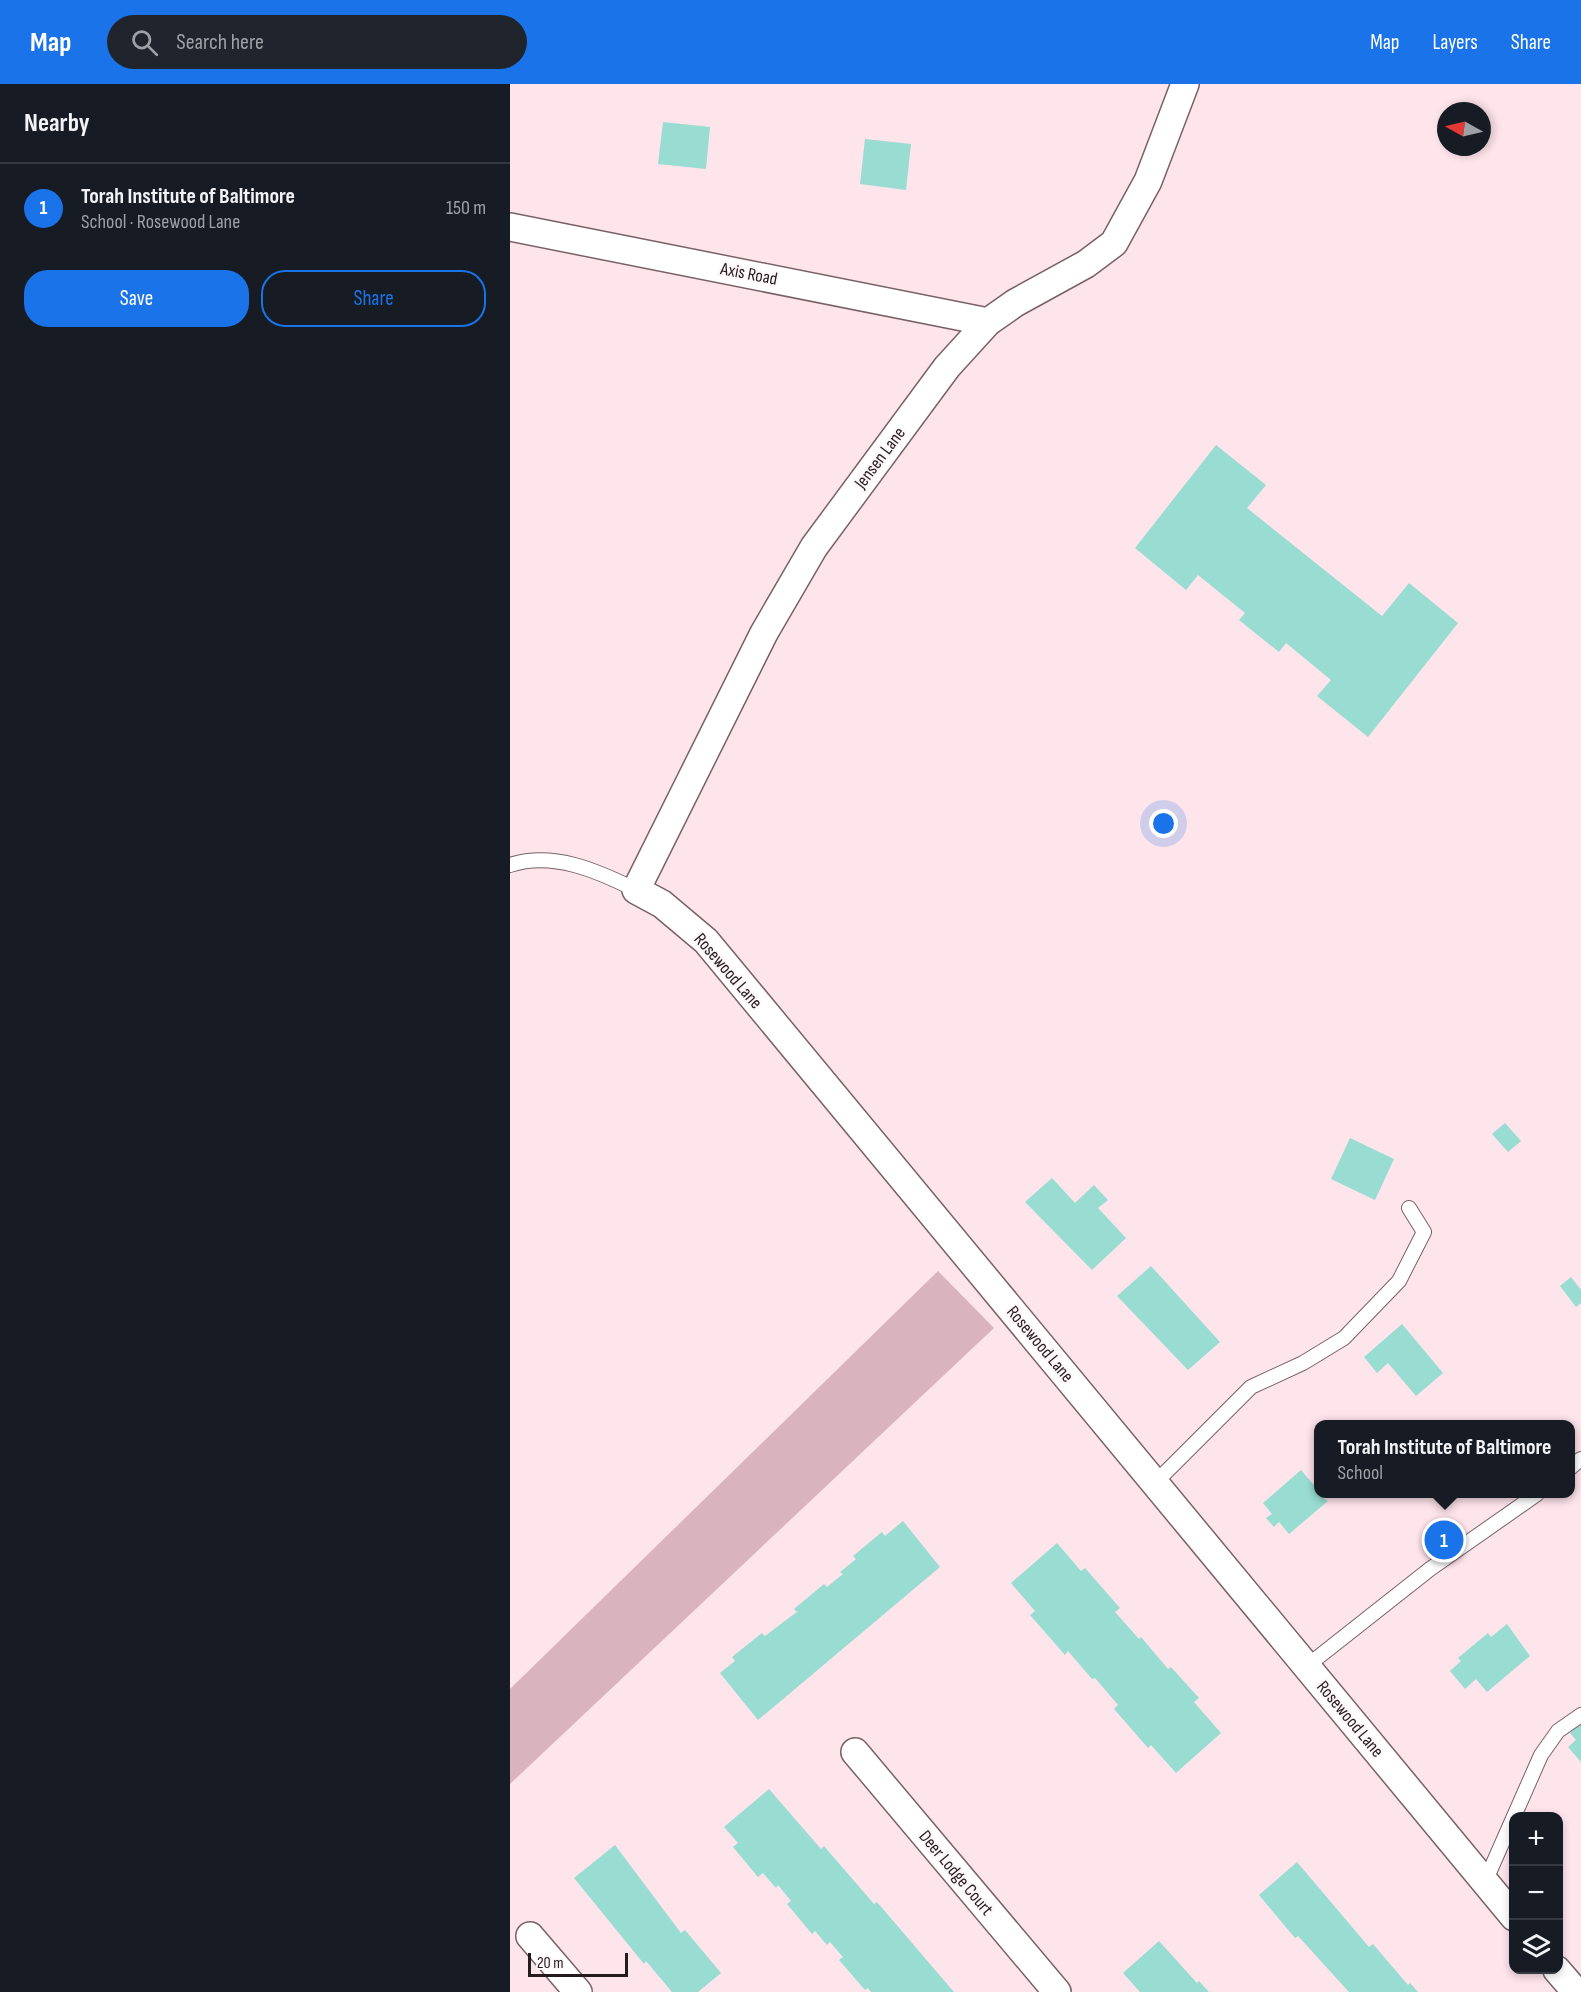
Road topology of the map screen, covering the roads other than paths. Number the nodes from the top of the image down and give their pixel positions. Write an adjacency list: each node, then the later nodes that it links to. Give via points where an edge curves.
1 (1185, 84): 3 (street, Jensen Lane, via 1148,181 1114,243)
2 (510, 227): 3 (street, Axis Road)
3 (988, 322): 5 (street, Jensen Lane, via 947,367 814,547 764,633)
4 (510, 865): 5 (lane, Rosewood Lane, via 522,861 558,862 597,870)
5 (636, 890): 7 (street, Rosewood Lane, via 662,904 706,941)
6 (1409, 1208): 7 (lane, via 1424,1232 1399,1281 1344,1338 1303,1363 1251,1387)
7 (1155, 1483): 9 (street, Rosewood Lane)
8 (1531, 1498): 9 (lane, via 1430,1569)
9 (1307, 1666): 12 (street, Rosewood Lane)
10 (1581, 1715): 12 (lane, via 1558,1731 1541,1755)
11 (855, 1752): 17 (street, Deer Lodge Court)
12 (1485, 1882): 13 (street, Rosewood Lane)
13 (1509, 1911)
14 (530, 1936): 16 (street)
15 (1560, 1974): 18 (street)
16 (578, 1992)
17 (1057, 1992)
18 (1576, 1992)

